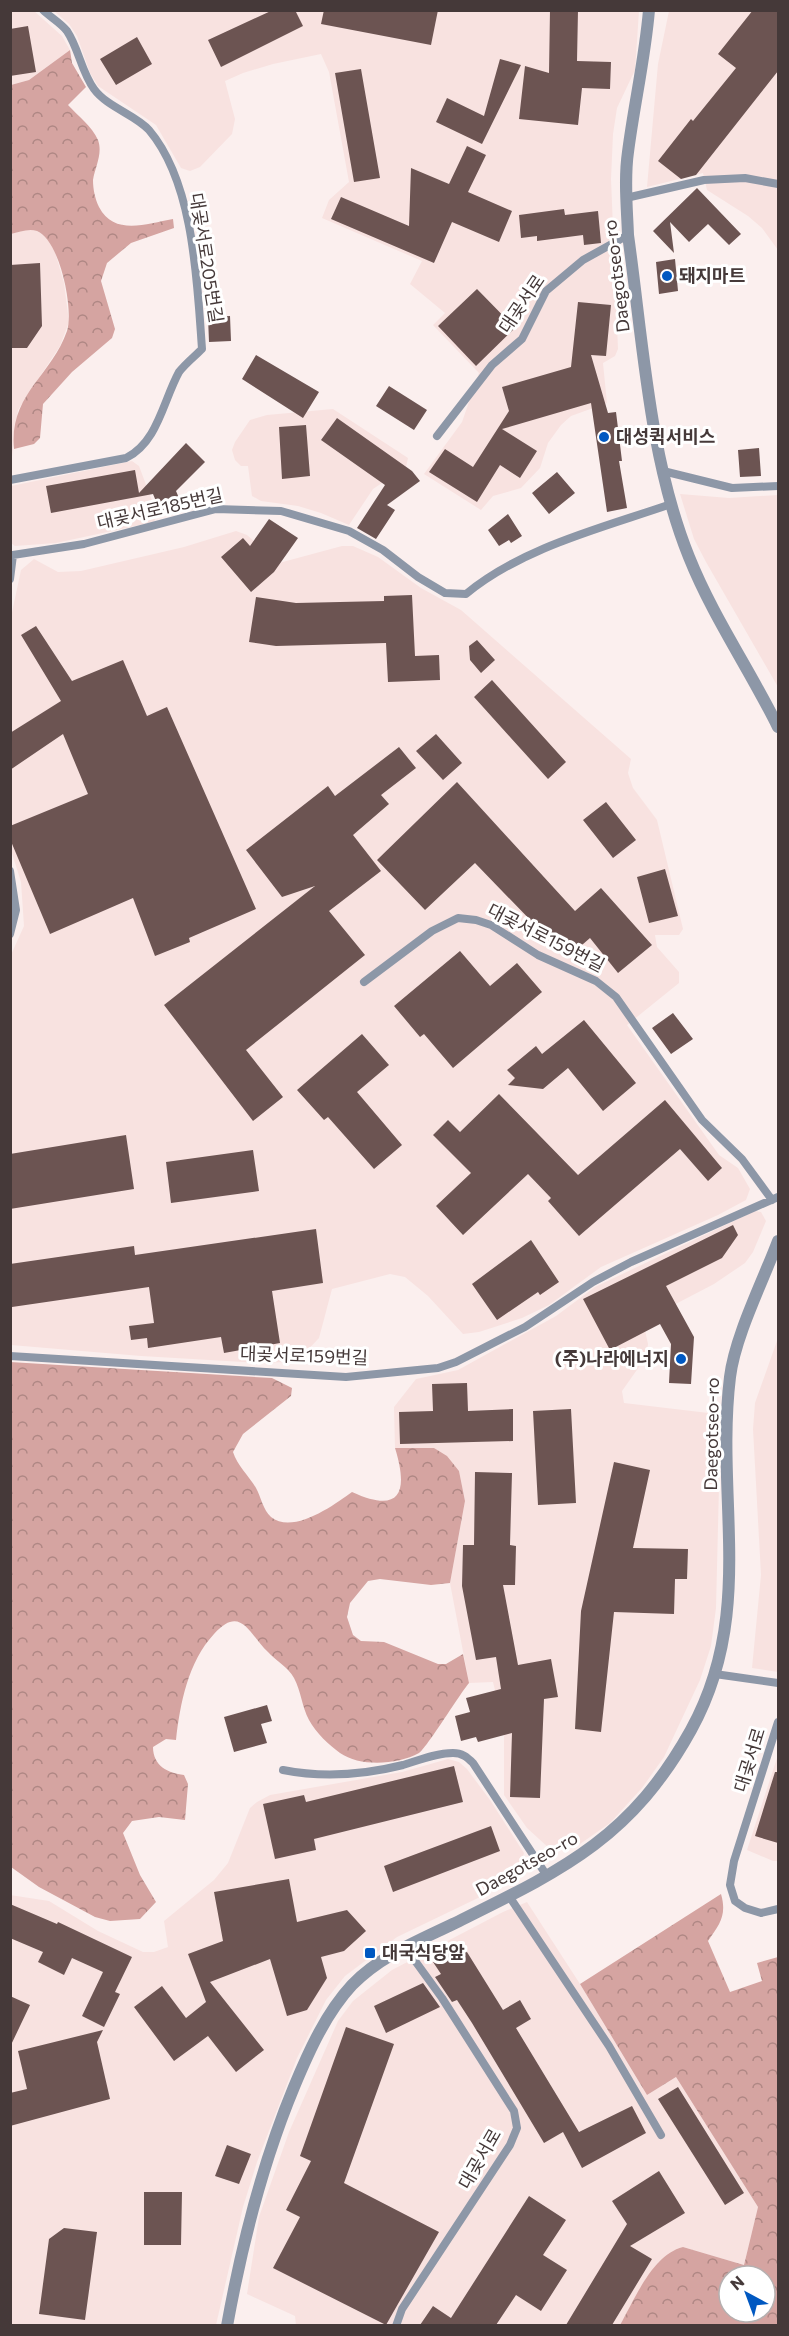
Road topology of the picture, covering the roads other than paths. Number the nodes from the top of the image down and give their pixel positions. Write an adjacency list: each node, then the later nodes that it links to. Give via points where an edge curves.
1 (43, 10): 8 (lane, 대곶서로205번길, via 66,29 95,91 146,127 161,145 174,172 198,290 202,349 180,371 152,431 135,454)
2 (649, 10): 4 (street, Daegotseo-ro, via 627,154)
3 (778, 184): 4 (lane, via 746,178 704,180)
4 (626, 198): 5 (street, Daegotseo-ro)
5 (628, 235): 6 (lane, 대곶서로, via 583,260 546,291 522,339 492,365); 7 (street, Daegotseo-ro)
6 (437, 436)
7 (663, 471): 9 (lane, via 732,488); 10 (street, Daegotseo-ro)
8 (10, 480)
9 (778, 486)
10 (671, 504): 11 (lane, 대곶서로185번길, via 524,559 466,594 445,593 349,531 281,511 216,509 84,544); 13 (street, Daegotseo-ro, via 708,600)
11 (12, 554): 12 (lane, 대곶서로185번길)
12 (10, 579)
13 (778, 727)
14 (10, 871): 15 (lane, via 16,910)
15 (10, 934)
16 (364, 982): 17 (lane, 대곶서로159번길, via 432,931 458,918 491,925 538,955 596,981 616,997 702,1120)
17 (775, 1198): 19 (lane, 대곶서로159번길, via 631,1262 525,1327 438,1368 346,1377)
18 (778, 1241): 20 (street, Daegotseo-ro, via 730,1372 730,1583 724,1645)
19 (10, 1356)
20 (715, 1674): 21 (lane); 24 (street, Daegotseo-ro, via 692,1728 662,1778 628,1819 591,1850)
21 (778, 1683)
22 (778, 1722): 26 (lane, 대곶서로, via 730,1885 735,1901 745,1908 761,1913)
23 (283, 1770): 24 (lane, via 333,1775 434,1756 464,1755)
24 (547, 1876): 25 (street, Daegotseo-ro)
25 (509, 1896): 27 (street, Daegotseo-ro); 28 (lane, via 609,2046)
26 (778, 1909)
27 (405, 1947): 29 (street, Daegotseo-ro, via 353,1984 328,2018 303,2065 254,2198); 30 (lane, 대곶서로, via 514,2111 517,2128 497,2166 402,2309)
28 (661, 2135)
29 (227, 2325)
30 (396, 2325)

